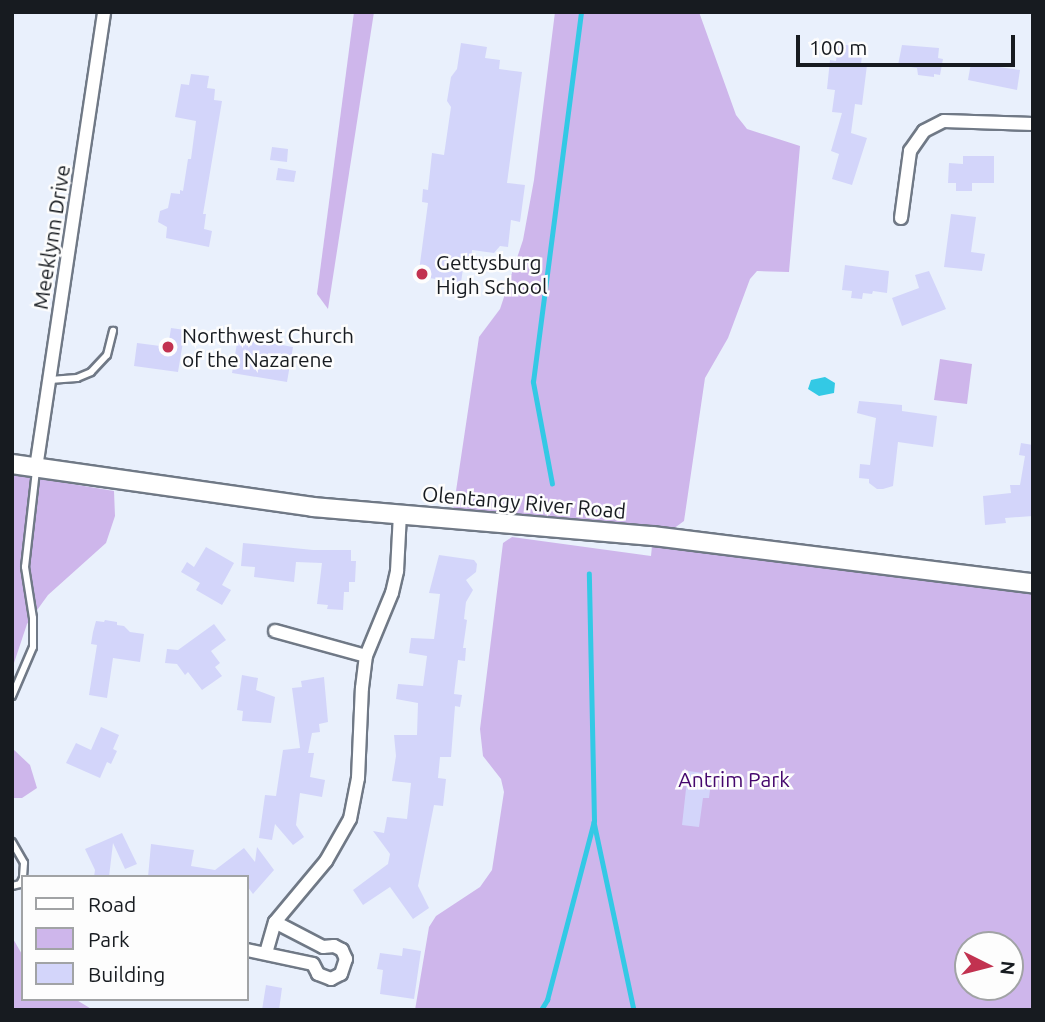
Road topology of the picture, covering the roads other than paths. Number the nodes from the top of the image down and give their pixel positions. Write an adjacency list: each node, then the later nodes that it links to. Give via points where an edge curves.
1 (104, 12): 5 (street, Meeklynn Drive)
2 (1033, 124): 3 (street, via 944,121 923,131 910,151)
3 (901, 218)
4 (113, 331): 5 (lane, via 107,355 91,372)
5 (48, 380): 7 (street, Meeklynn Drive)
6 (12, 464): 7 (main road, Olentangy River Road)
7 (36, 468): 8 (main road, Olentangy River Road, via 205,494); 12 (lane, via 25,567 33,647)
8 (400, 514): 9 (main road, Olentangy River Road, via 653,536); 11 (street, via 392,593)
9 (1033, 583)
10 (275, 631): 11 (street)
11 (366, 656): 15 (street, via 358,778 349,819 326,861)
12 (12, 696)
13 (12, 842): 14 (lane, via 24,863)
14 (23, 875)
15 (275, 922): 17 (street); 17 (street, via 323,947 342,950 345,967 331,979 318,974 313,964)
16 (248, 950): 17 (street)
17 (265, 953)

